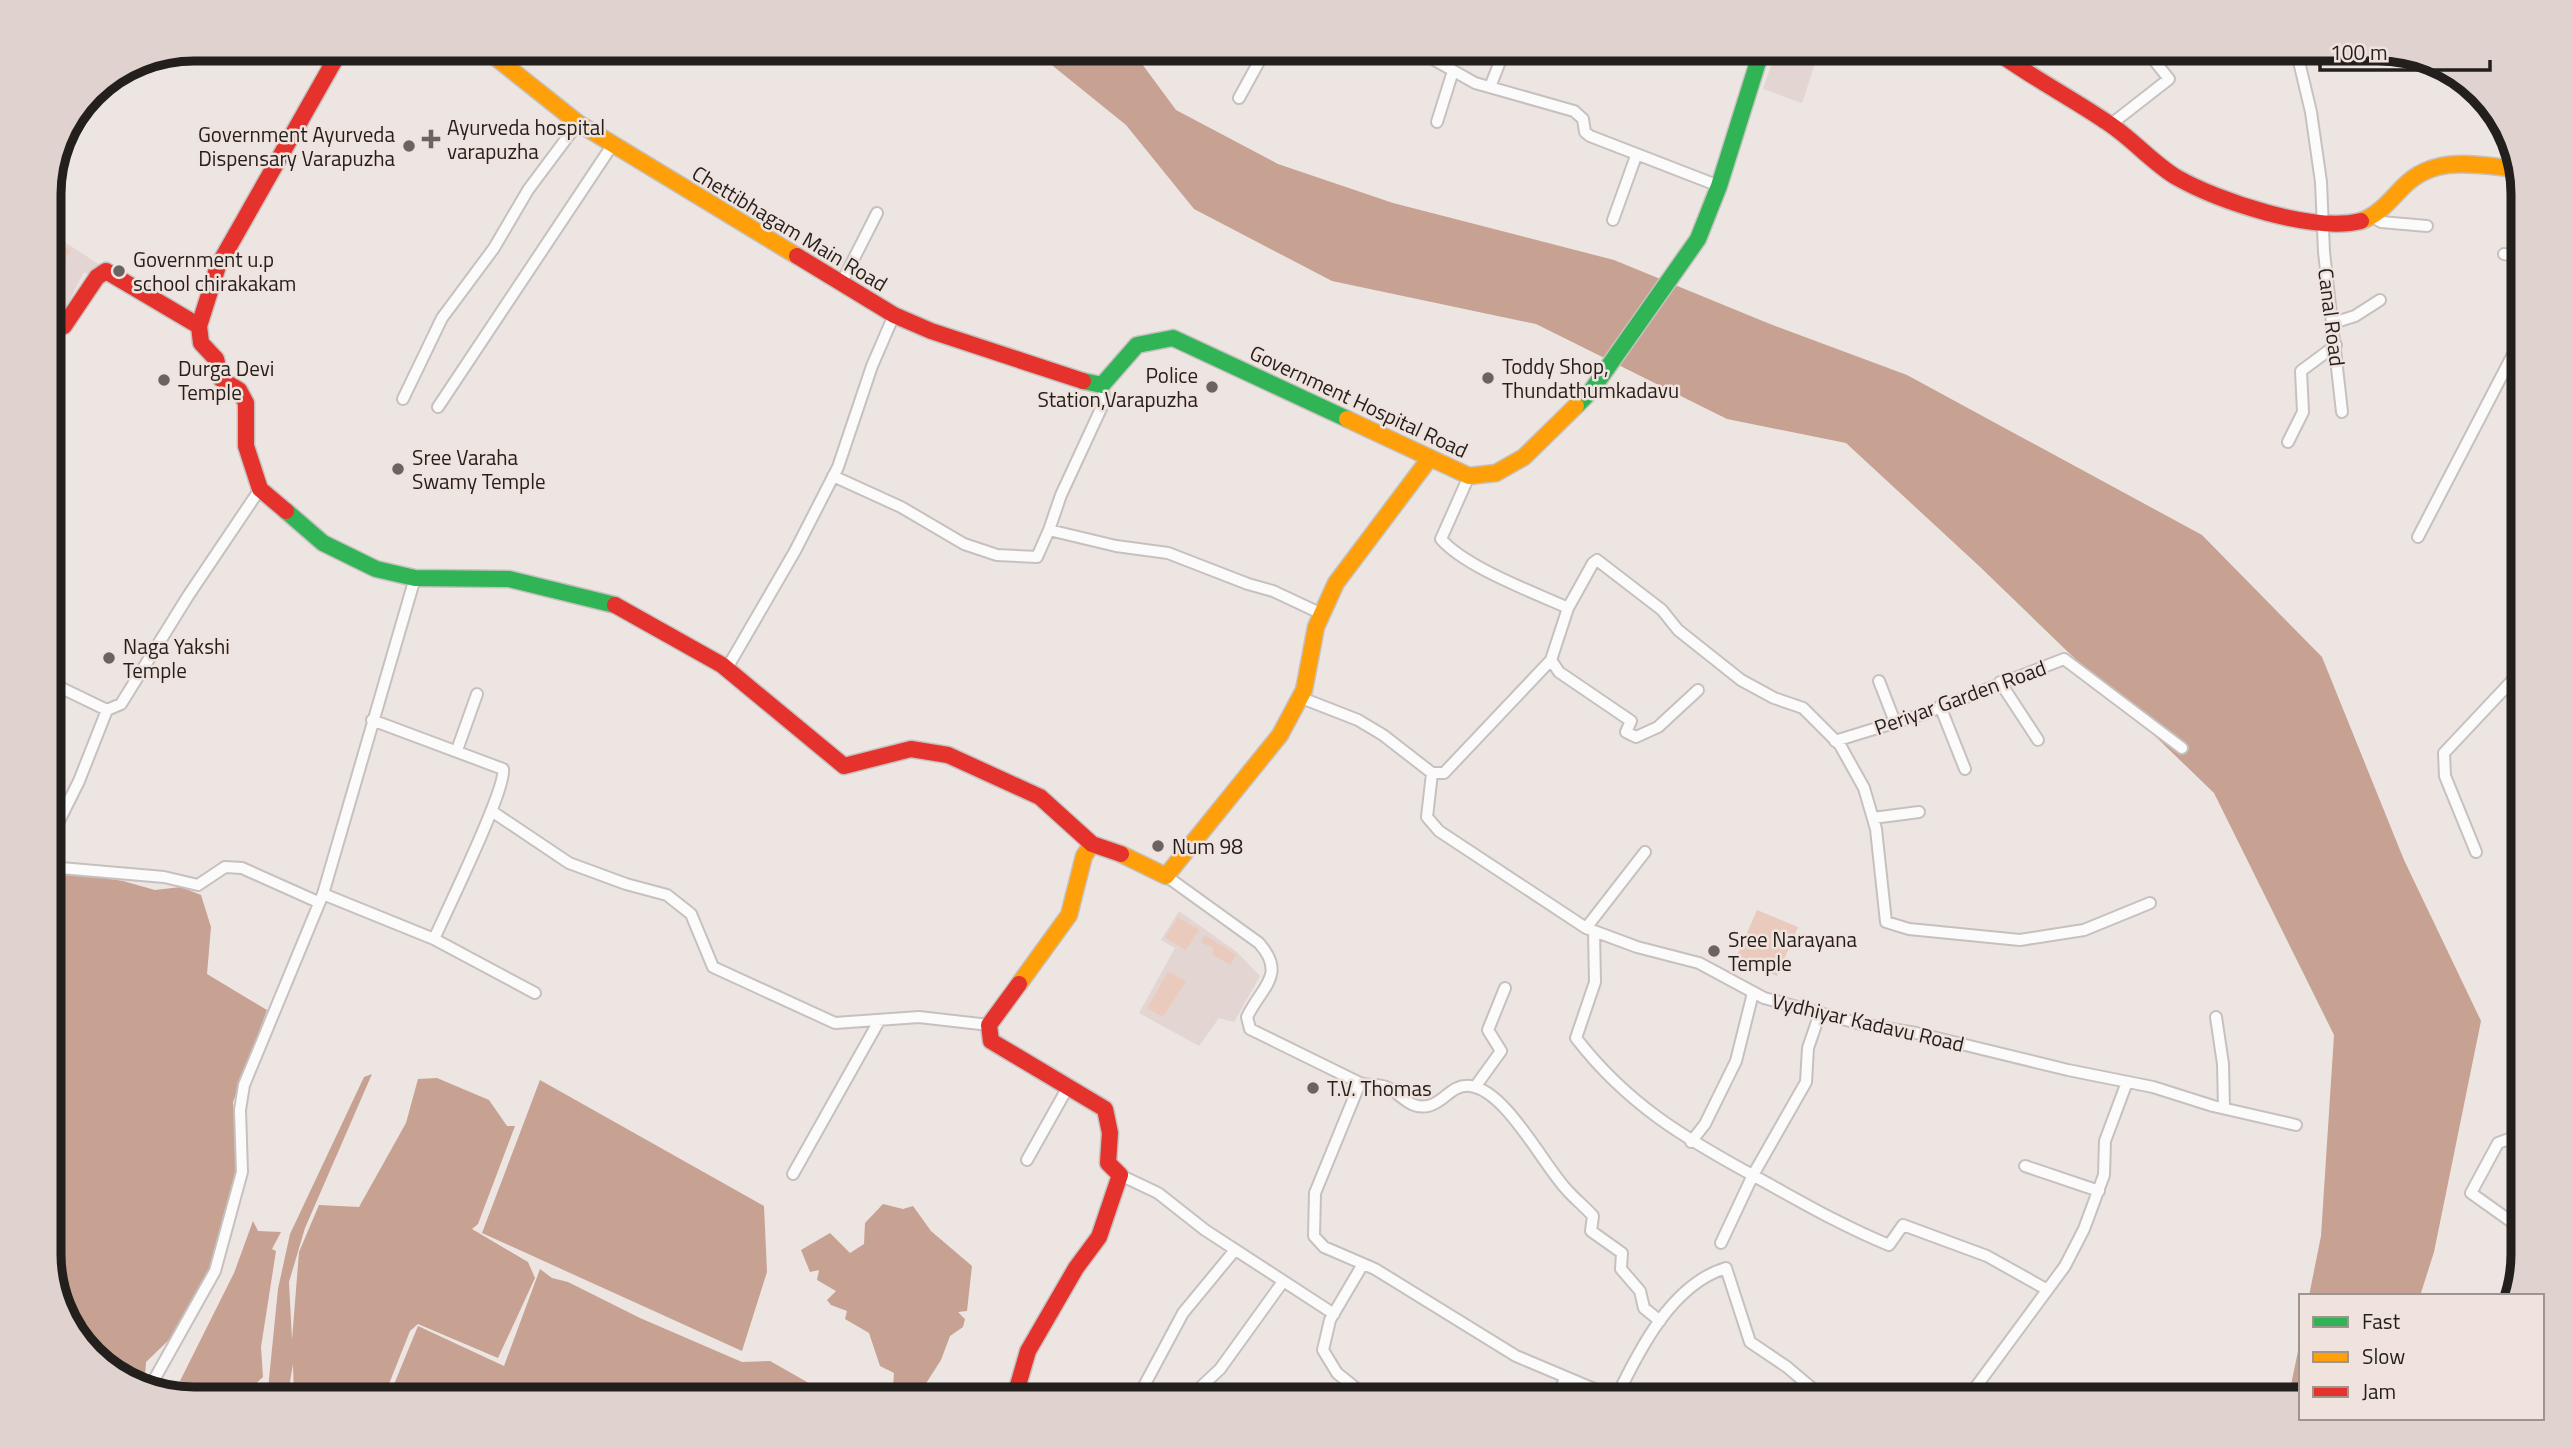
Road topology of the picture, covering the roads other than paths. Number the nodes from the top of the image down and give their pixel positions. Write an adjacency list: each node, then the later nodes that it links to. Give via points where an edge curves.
1 (334, 61): 32 (street, via 221,258)
2 (501, 61): 14 (street, Chettibhagam Main Road)
3 (1259, 61): 12 (street)
4 (1436, 61): 10 (street)
5 (1500, 61): 11 (street)
6 (1754, 61): 19 (street, Government Hospital Road)
7 (2011, 61): 15 (street)
8 (2154, 61): 15 (street, via 2169,79)
9 (2299, 61): 23 (street, Canal Road, via 2311,112)
10 (1453, 71): 11 (street); 13 (street)
11 (1490, 87): 17 (street, via 1574,111 1590,136)
12 (1239, 98)
13 (1437, 122)
14 (578, 123): 16 (street, Chettibhagam Main Road); 36 (street, via 442,318)
15 (2110, 125): 23 (street, via 2187,183 2274,212)
16 (613, 144): 27 (street, Chettibhagam Main Road); 37 (street)
17 (1636, 156): 19 (street); 22 (street)
18 (2508, 168): 21 (street, via 2452,163 2434,167 2411,179)
19 (1719, 186): 42 (street, Government Hospital Road, via 1698,239 1591,391 1524,457 1496,473)
20 (877, 213): 27 (street)
21 (2372, 217): 23 (street, via 2353,223); 24 (street)
22 (1613, 220)
23 (2323, 222): 30 (street, Canal Road)
24 (2427, 226)
25 (2504, 254): 26 (street)
26 (2510, 255)
27 (841, 284): 29 (street, Chettibhagam Main Road)
28 (2380, 300): 30 (street)
29 (894, 315): 35 (street, Chettibhagam Main Road); 41 (street)
30 (2333, 323): 33 (street, Canal Road)
31 (62, 325): 32 (street, via 106,271)
32 (198, 326): 43 (street, via 201,343 216,359 221,379 239,390 246,403 246,446)
33 (2336, 345): 38 (street, Canal Road); 39 (street, via 2301,371 2303,412)
34 (2510, 360): 45 (street)
35 (1102, 385): 40 (street, Government Hospital Road, via 1137,345 1173,338); 44 (street, via 1105,400)
36 (403, 399)
37 (438, 407)
38 (2342, 412)
39 (2288, 442)
40 (1430, 458): 42 (street, Government Hospital Road); 48 (street, via 1336,583)
41 (832, 476): 44 (street, via 901,507 964,544 998,555 1037,557); 50 (street)
42 (1469, 476): 47 (street, via 1441,539 1500,577)
43 (260, 489): 46 (street, via 323,543 376,569); 59 (street, via 121,704)
44 (1049, 530): 48 (street, via 1116,547 1168,553)
45 (2418, 537)
46 (415, 578): 50 (street, via 509,579 610,602); 60 (street)
47 (1568, 608): 49 (street); 63 (street, via 1597,560 1741,680 1803,708)
48 (1322, 614): 57 (street)
49 (1551, 660): 55 (street, via 1559,672 1631,721 1626,732 1636,737 1658,727); 67 (street, via 1444,773)
50 (726, 670): 72 (street, via 782,711 844,766 911,749 948,755 1040,797)
51 (1879, 681): 61 (street)
52 (2000, 682): 58 (street, Periyar Garden Road); 62 (street); 64 (street, Periyar Garden Road, via 2064,659)
53 (2510, 682): 74 (street, via 2444,753 2445,776)
54 (62, 688): 59 (street)
55 (1698, 690)
56 (477, 694): 65 (street)
57 (1299, 697): 67 (street, via 1357,720); 76 (street, via 1280,735)
58 (1940, 706): 61 (street, Periyar Garden Road); 66 (street)
59 (107, 710): 70 (street)
60 (372, 720): 65 (street); 77 (street)
61 (1895, 722): 63 (street, Periyar Garden Road)
62 (2038, 740)
63 (1835, 741): 71 (street, via 1864,788)
64 (2182, 748)
65 (457, 750): 68 (street, via 503,769 505,776)
66 (1965, 769)
67 (1432, 773): 79 (street, Vydhiyar Kadavu Road, via 1427,817 1439,831)
68 (493, 812): 80 (street); 86 (street, via 569,863 667,895 691,914 713,967 835,1023)
69 (1919, 812): 71 (street)
70 (62, 815)
71 (1873, 818): 78 (street, via 1886,922 1909,929 2020,940 2084,930)
72 (1092, 844): 76 (street); 87 (street, via 1084,856 1069,915)
73 (1645, 852): 79 (street)
74 (2476, 852)
75 (62, 868): 77 (street, via 164,877 198,885 225,867 242,868)
76 (1166, 876): 89 (street, via 1259,943 1271,957 1273,974 1247,1017 1250,1029)
77 (321, 898): 80 (street); 111 (street, via 244,1085 242,1172 215,1271)
78 (2150, 903)
79 (1590, 930): 83 (street, Vydhiyar Kadavu Road, via 1699,963); 95 (street, via 1595,982 1576,1038 1623,1092)
80 (434, 939): 82 (street)
81 (1504, 988): 91 (street, via 1488,1030 1501,1051)
82 (535, 993)
83 (1753, 993): 84 (street, Vydhiyar Kadavu Road); 95 (street, via 1736,1061)
84 (1820, 1013): 88 (street, Vydhiyar Kadavu Road); 100 (street, via 1808,1048 1806,1082)
85 (2216, 1017): 92 (street)
86 (879, 1021): 87 (street, via 919,1017); 98 (street)
87 (989, 1025): 90 (street, via 991,1041)
88 (2127, 1082): 92 (street, Vydhiyar Kadavu Road); 101 (street, via 2105,1142)
89 (1360, 1083): 91 (street, via 1386,1087 1415,1106 1430,1106 1450,1091); 105 (street, via 1315,1193 1313,1219 1314,1236 1324,1247)
90 (1068, 1087): 96 (street); 99 (street, via 1104,1109 1110,1133 1108,1163)
91 (1475, 1087): 109 (street, via 1512,1116 1566,1190 1593,1216 1591,1231 1622,1254 1621,1269 1640,1291 1644,1308)
92 (2224, 1108): 93 (street, Vydhiyar Kadavu Road)
93 (2297, 1125)
94 (2511, 1138): 102 (street, via 2498,1143 2470,1194)
95 (1691, 1142): 100 (street)
96 (1027, 1160)
97 (2025, 1166): 101 (street)
98 (793, 1174)
99 (1120, 1175): 104 (street, via 1158,1193); 112 (street, via 1099,1237 1028,1351)
100 (1753, 1175): 103 (street); 107 (street, via 1854,1231 1889,1245 1903,1226 1987,1256)
101 (2099, 1191): 107 (street, via 2065,1266)
102 (2511, 1222)
103 (1721, 1243)
104 (1235, 1250): 106 (street); 113 (street, via 1183,1313)
105 (1363, 1264): 108 (street); 110 (street, via 1516,1356)
106 (1282, 1283): 108 (street); 114 (street, via 1220,1369)
107 (2046, 1289): 120 (street)
108 (1334, 1314): 115 (street, via 1323,1350 1337,1373)
109 (1660, 1321): 118 (street); 119 (street, via 1706,1274 1726,1268 1750,1342 1787,1367)
110 (1565, 1378): 116 (street); 117 (street)
111 (154, 1380)
112 (1018, 1387)
113 (1143, 1387)
114 (1201, 1387)
115 (1354, 1387)
116 (1562, 1387)
117 (1588, 1387)
118 (1622, 1387)
119 (1805, 1387)
120 (1976, 1387)

